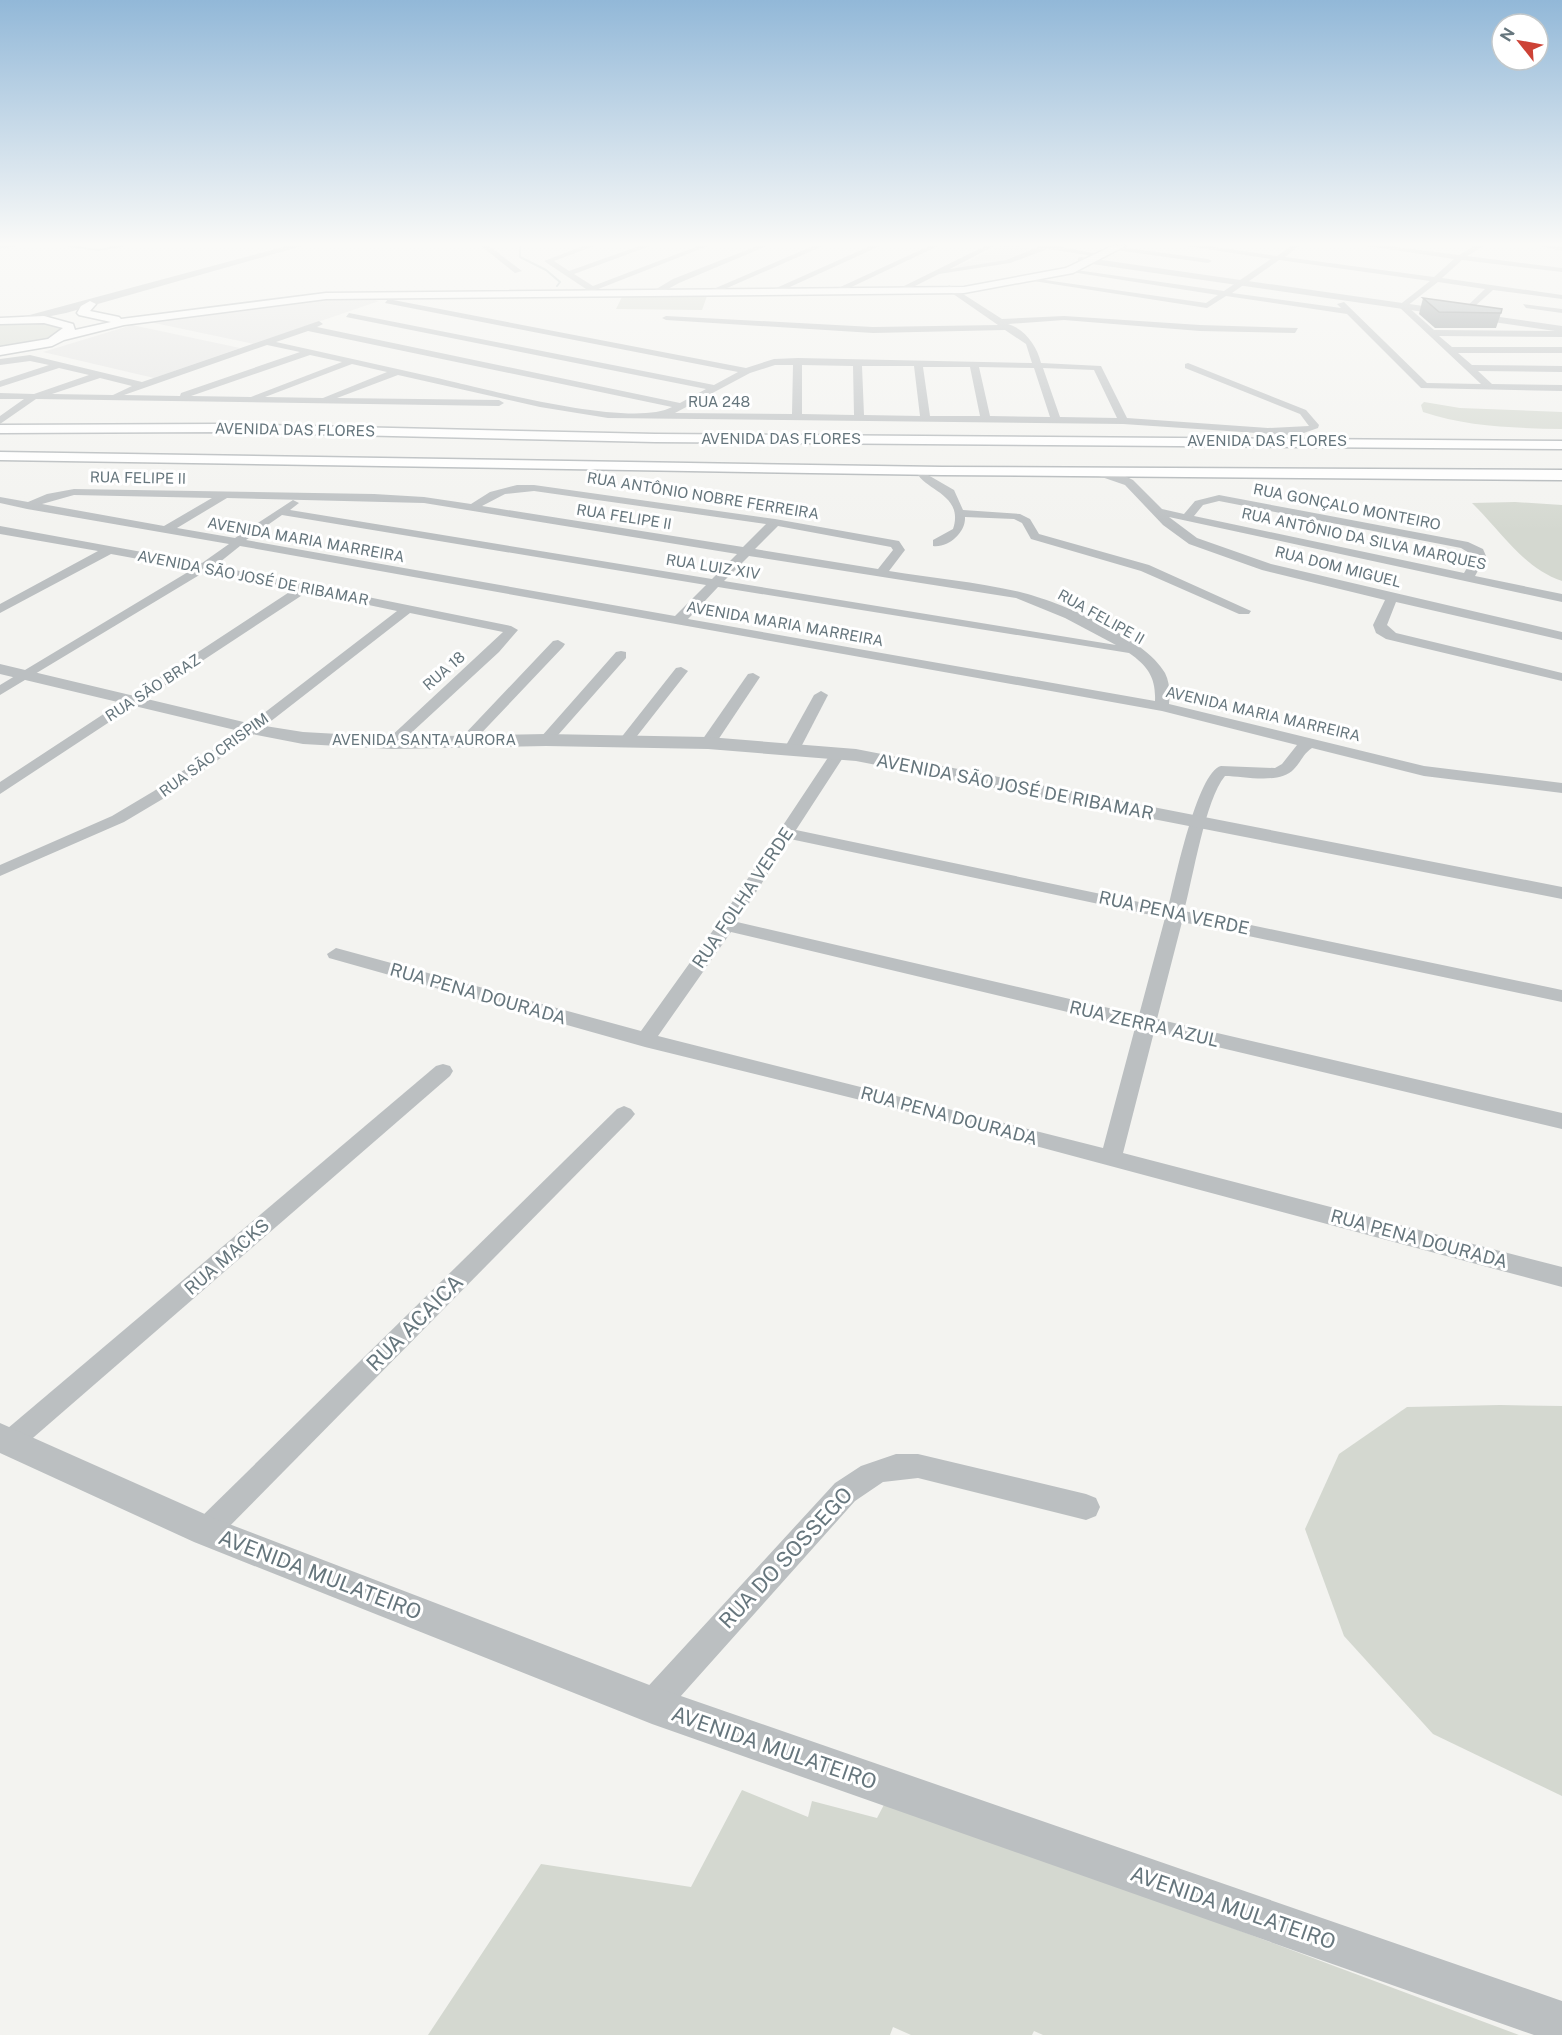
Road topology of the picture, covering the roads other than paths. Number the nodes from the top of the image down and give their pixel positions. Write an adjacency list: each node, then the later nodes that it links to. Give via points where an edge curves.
1 (49, 341): 15 (main road)
2 (269, 341): 10 (street)
3 (369, 341): 11 (street)
4 (413, 341): 11 (street)
5 (481, 341): 32 (street)
6 (592, 341): 26 (street)
7 (1026, 341): 21 (street, via 1033,347)
8 (1378, 341): 31 (street, via 1424,386)
9 (1439, 341): 12 (street)
10 (266, 342): 14 (street, RUA 248); 30 (street)
11 (398, 347): 16 (street); 43 (street)
12 (1449, 350): 13 (street); 24 (street)
13 (1562, 350)
14 (309, 352): 16 (street, RUA 248); 38 (street)
15 (1, 358): 22 (street, via 26,357)
16 (354, 362): 27 (street, RUA 248); 39 (street)
17 (798, 362): 18 (street); 26 (street, via 781,361); 45 (street)
18 (857, 363): 19 (street); 46 (street)
19 (918, 363): 20 (street); 47 (street)
20 (974, 363): 21 (street); 48 (street)
21 (1036, 364): 49 (street); 51 (street, via 1089,366 1100,371)
22 (59, 365): 28 (street); 29 (street)
23 (1188, 366): 51 (street, RUA 248, via 1303,412 1314,425 1302,431)
24 (1469, 368): 25 (street); 31 (street)
25 (1562, 369)
26 (747, 371): 32 (street)
27 (396, 372): 34 (street); 42 (street, RUA 248)
28 (99, 375): 30 (street); 36 (street)
29 (0, 384)
30 (142, 385): 37 (street)
31 (1490, 387): 33 (street)
32 (715, 388): 43 (street)
33 (1562, 388)
34 (352, 389): 40 (street); 41 (street)
35 (0, 396): 36 (street)
36 (33, 397): 37 (street); 52 (street)
37 (103, 398): 38 (street)
38 (172, 400): 39 (street)
39 (245, 401): 40 (street)
40 (317, 402): 41 (street)
41 (408, 402): 42 (street)
42 (540, 404): 44 (street, RUA 248, via 608,415)
43 (681, 406): 44 (street)
44 (660, 417): 45 (street, RUA 248)
45 (797, 417): 46 (street, RUA 248)
46 (859, 418): 47 (street, RUA 248)
47 (925, 418): 48 (street, RUA 248)
48 (986, 420): 50 (street, RUA 248)
49 (1056, 420): 50 (street, RUA 248); 51 (street, RUA 248)
50 (1024, 421): 56 (street)
51 (1123, 421)
52 (0, 422): 55 (street)
53 (219, 428): 55 (main road, AVENIDA DAS FLORES); 58 (main road, AVENIDA DAS FLORES, via 632,438); 62 (main road, via 254,437 249,444)
54 (0, 429): 55 (main road, AVENIDA DAS FLORES)
55 (20, 429)
56 (1029, 432): 57 (street); 58 (street)
57 (1055, 440): 58 (main road, AVENIDA DAS FLORES); 59 (main road, AVENIDA DAS FLORES)
58 (1009, 441)
59 (1447, 443): 60 (main road, AVENIDA DAS FLORES); 66 (main road, via 1422,452 1423,458 1446,469)
60 (1562, 445)
61 (0, 456): 62 (main road, AVENIDA DAS FLORES)
62 (197, 459): 63 (main road, AVENIDA DAS FLORES)
63 (921, 470): 64 (main road, AVENIDA DAS FLORES); 76 (street, via 923,477 950,492)
64 (1092, 471): 65 (main road, AVENIDA DAS FLORES); 68 (street, RUA DOM MIGUEL, via 1116,474)
65 (1171, 472): 66 (main road, AVENIDA DAS FLORES); 68 (street, via 1137,474)
66 (1473, 473): 67 (main road, AVENIDA DAS FLORES)
67 (1562, 475)
68 (1131, 481): 75 (street, RUA DOM MIGUEL)
69 (224, 495): 70 (street, RUA FELIPE II); 72 (street, RUA FELIPE II, via 74,492); 80 (street)
70 (302, 496): 73 (street, RUA FELIPE II, via 402,498); 74 (street)
71 (0, 500): 72 (street, AVENIDA MARIA MARREIRA)
72 (27, 506): 80 (street, AVENIDA MARIA MARREIRA)
73 (473, 508): 78 (street, RUA ANTÔNIO NOBRE FERREIRA, via 495,492 534,488); 86 (street, RUA FELIPE II)
74 (282, 512): 84 (street); 90 (street, RUA LUIZ XIV)
75 (1160, 512): 77 (street, RUA ANTÔNIO DA SILVA MARQUES); 92 (street, RUA DOM MIGUEL, via 1173,530 1193,541 1287,572)
76 (960, 513): 83 (street, via 957,531); 96 (street, via 1016,516 1026,521 1035,536 1145,568)
77 (1186, 518): 89 (street, RUA ANTÔNIO DA SILVA MARQUES); 89 (street, RUA GONÇALO MONTEIRO, via 1200,503 1220,498 1464,546 1480,556)
78 (775, 522): 86 (street); 88 (street, RUA ANTÔNIO NOBRE FERREIRA, via 895,544 899,549)
79 (0, 530): 81 (street, AVENIDA SÃO JOSÉ DE RIBAMAR)
80 (163, 531): 84 (street, AVENIDA MARIA MARREIRA)
81 (15, 533): 82 (street); 85 (street, AVENIDA SÃO JOSÉ DE RIBAMAR)
82 (0, 540)
83 (937, 543)
84 (237, 544): 87 (street); 97 (street, AVENIDA MARIA MARREIRA)
85 (109, 550): 87 (street, AVENIDA SÃO JOSÉ DE RIBAMAR); 95 (street)
86 (747, 552): 88 (street, RUA FELIPE II); 90 (street)
87 (204, 567): 91 (street, AVENIDA SÃO JOSÉ DE RIBAMAR); 105 (street)
88 (880, 573): 101 (street, RUA FELIPE II, via 1038,601)
89 (1468, 577): 93 (street, RUA ANTÔNIO DA SILVA MARQUES)
90 (713, 584): 97 (street); 101 (street, RUA LUIZ XIV)
91 (306, 587): 94 (street, AVENIDA SÃO JOSÉ DE RIBAMAR); 110 (street, RUA SÃO BRAZ)
92 (1392, 598): 99 (street, RUA DOM MIGUEL); 107 (street, via 1380,625 1385,633)
93 (1562, 598)
94 (410, 608): 98 (street, AVENIDA SÃO JOSÉ DE RIBAMAR); 112 (street, RUA SÃO CRISPIM)
95 (0, 609)
96 (1244, 611)
97 (677, 622): 111 (street, AVENIDA MARIA MARREIRA)
98 (506, 627): 117 (street, RUA 18, via 511,630 510,636)
99 (1562, 636)
100 (558, 644): 113 (street)
101 (1138, 653): 111 (street, RUA FELIPE II, via 1155,667 1163,684)
102 (621, 655): 114 (street)
103 (0, 669): 105 (street, AVENIDA SANTA AURORA)
104 (681, 671): 115 (street)
105 (26, 675): 108 (street); 110 (street, AVENIDA SANTA AURORA)
106 (753, 677): 118 (street)
107 (1562, 677)
108 (0, 691)
109 (821, 695): 119 (street)
110 (135, 700): 112 (street, AVENIDA SANTA AURORA); 122 (street, RUA SÃO BRAZ)
111 (1162, 707): 116 (street, AVENIDA MARIA MARREIRA)
112 (252, 729): 117 (street, AVENIDA SANTA AURORA, via 320,739); 125 (street, RUA SÃO CRISPIM, via 118,819)
113 (466, 741): 114 (street, AVENIDA SANTA AURORA); 117 (street, AVENIDA SANTA AURORA)
114 (546, 741): 115 (street, AVENIDA SANTA AURORA)
115 (625, 742): 118 (street, AVENIDA SANTA AURORA)
116 (1311, 742): 121 (street, AVENIDA MARIA MARREIRA, via 1424,771); 123 (street, via 1278,773 1221,771 1211,783)
117 (392, 743)
118 (708, 743): 119 (street, AVENIDA SANTA AURORA)
119 (792, 749): 120 (street, AVENIDA SANTA AURORA)
120 (847, 754): 123 (street, AVENIDA SÃO JOSÉ DE RIBAMAR); 124 (street, RUA FOLHA VERDE)
121 (1562, 788)
122 (0, 789)
123 (1201, 815): 126 (street, AVENIDA SÃO JOSÉ DE RIBAMAR); 127 (street, AVENIDA SÃO JOSÉ DE RIBAMAR); 128 (street)
124 (786, 833): 128 (street, RUA PENA VERDE); 129 (street, RUA FOLHA VERDE)
125 (0, 870)
126 (1562, 879)
127 (1562, 892)
128 (1176, 913): 131 (street, RUA PENA VERDE); 132 (street)
129 (726, 925): 132 (street, RUA ZERRA AZUL); 133 (street, RUA FOLHA VERDE)
130 (336, 954): 133 (street, RUA PENA DOURADA)
131 (1562, 996)
132 (1147, 1024): 136 (street, RUA ZERRA AZUL); 137 (street)
133 (645, 1040): 137 (street, RUA PENA DOURADA)
134 (443, 1071): 139 (street, RUA MACKS)
135 (624, 1114): 141 (street, RUA ACAICA)
136 (1562, 1121)
137 (1111, 1159): 138 (street, RUA PENA DOURADA)
138 (1562, 1276)
139 (5, 1440): 141 (street, AVENIDA MULATEIRO)
140 (1086, 1507): 142 (street, RUA DO SOSSEGO, via 918,1466 893,1465 867,1474 845,1492)
141 (206, 1532): 142 (street, AVENIDA MULATEIRO)
142 (652, 1705): 143 (street, AVENIDA MULATEIRO)
143 (1562, 2023)

